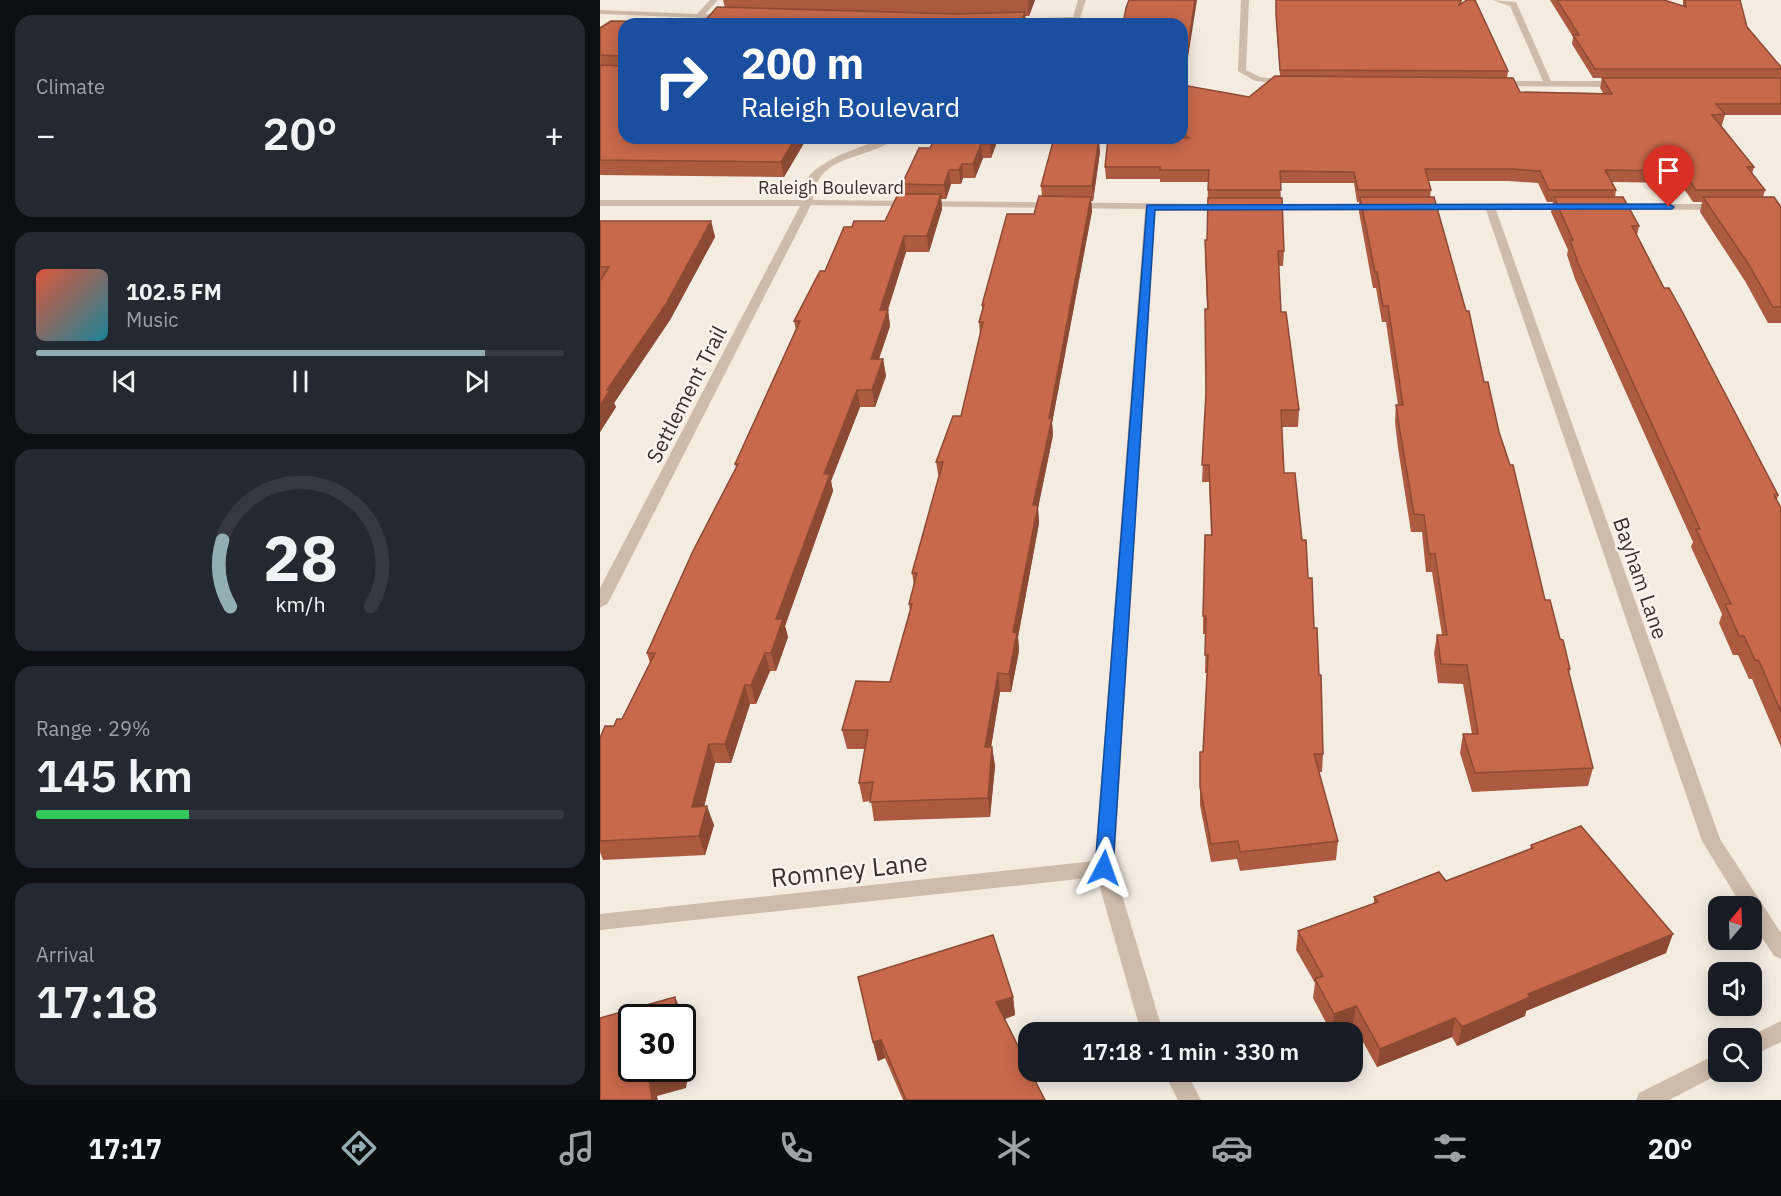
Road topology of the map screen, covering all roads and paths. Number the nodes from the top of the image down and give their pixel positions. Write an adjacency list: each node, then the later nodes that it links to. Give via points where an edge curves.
1 (714, 0): 6 (street)
2 (1082, 0): 8 (street)
3 (1245, 0): 9 (street, via 1242,71 1258,79)
4 (1496, 0): 11 (street, via 1513,4)
5 (600, 12): 6 (street)
6 (699, 16): 7 (street)
7 (735, 17)
8 (1076, 18)
9 (1295, 83)
10 (1491, 84): 11 (street)
11 (1548, 84): 12 (street)
12 (1630, 84)
13 (875, 144): 15 (street, Settlement Trail, via 825,168 810,182)
14 (600, 203): 15 (street, Raleigh Boulevard)
15 (807, 203): 16 (street, Raleigh Boulevard); 25 (street, Settlement Trail)
16 (1150, 207): 17 (street, Raleigh Boulevard); 26 (street)
17 (1232, 207)
18 (1256, 207): 19 (street)
19 (1396, 207)
20 (1408, 207): 21 (street)
21 (1490, 207): 22 (street); 28 (street, Bayham Lane, via 1711,841)
22 (1583, 207)
23 (1595, 207): 24 (street)
24 (1734, 207)
25 (600, 603)
26 (1104, 868): 27 (street, Romney Lane); 29 (street)
27 (600, 922)
28 (1781, 950)
29 (1149, 1022)
30 (1781, 1030): 31 (street)
31 (1762, 1040)
32 (1708, 1069): 35 (street)
33 (1180, 1082): 34 (street)
34 (1190, 1100)
35 (1647, 1100)

